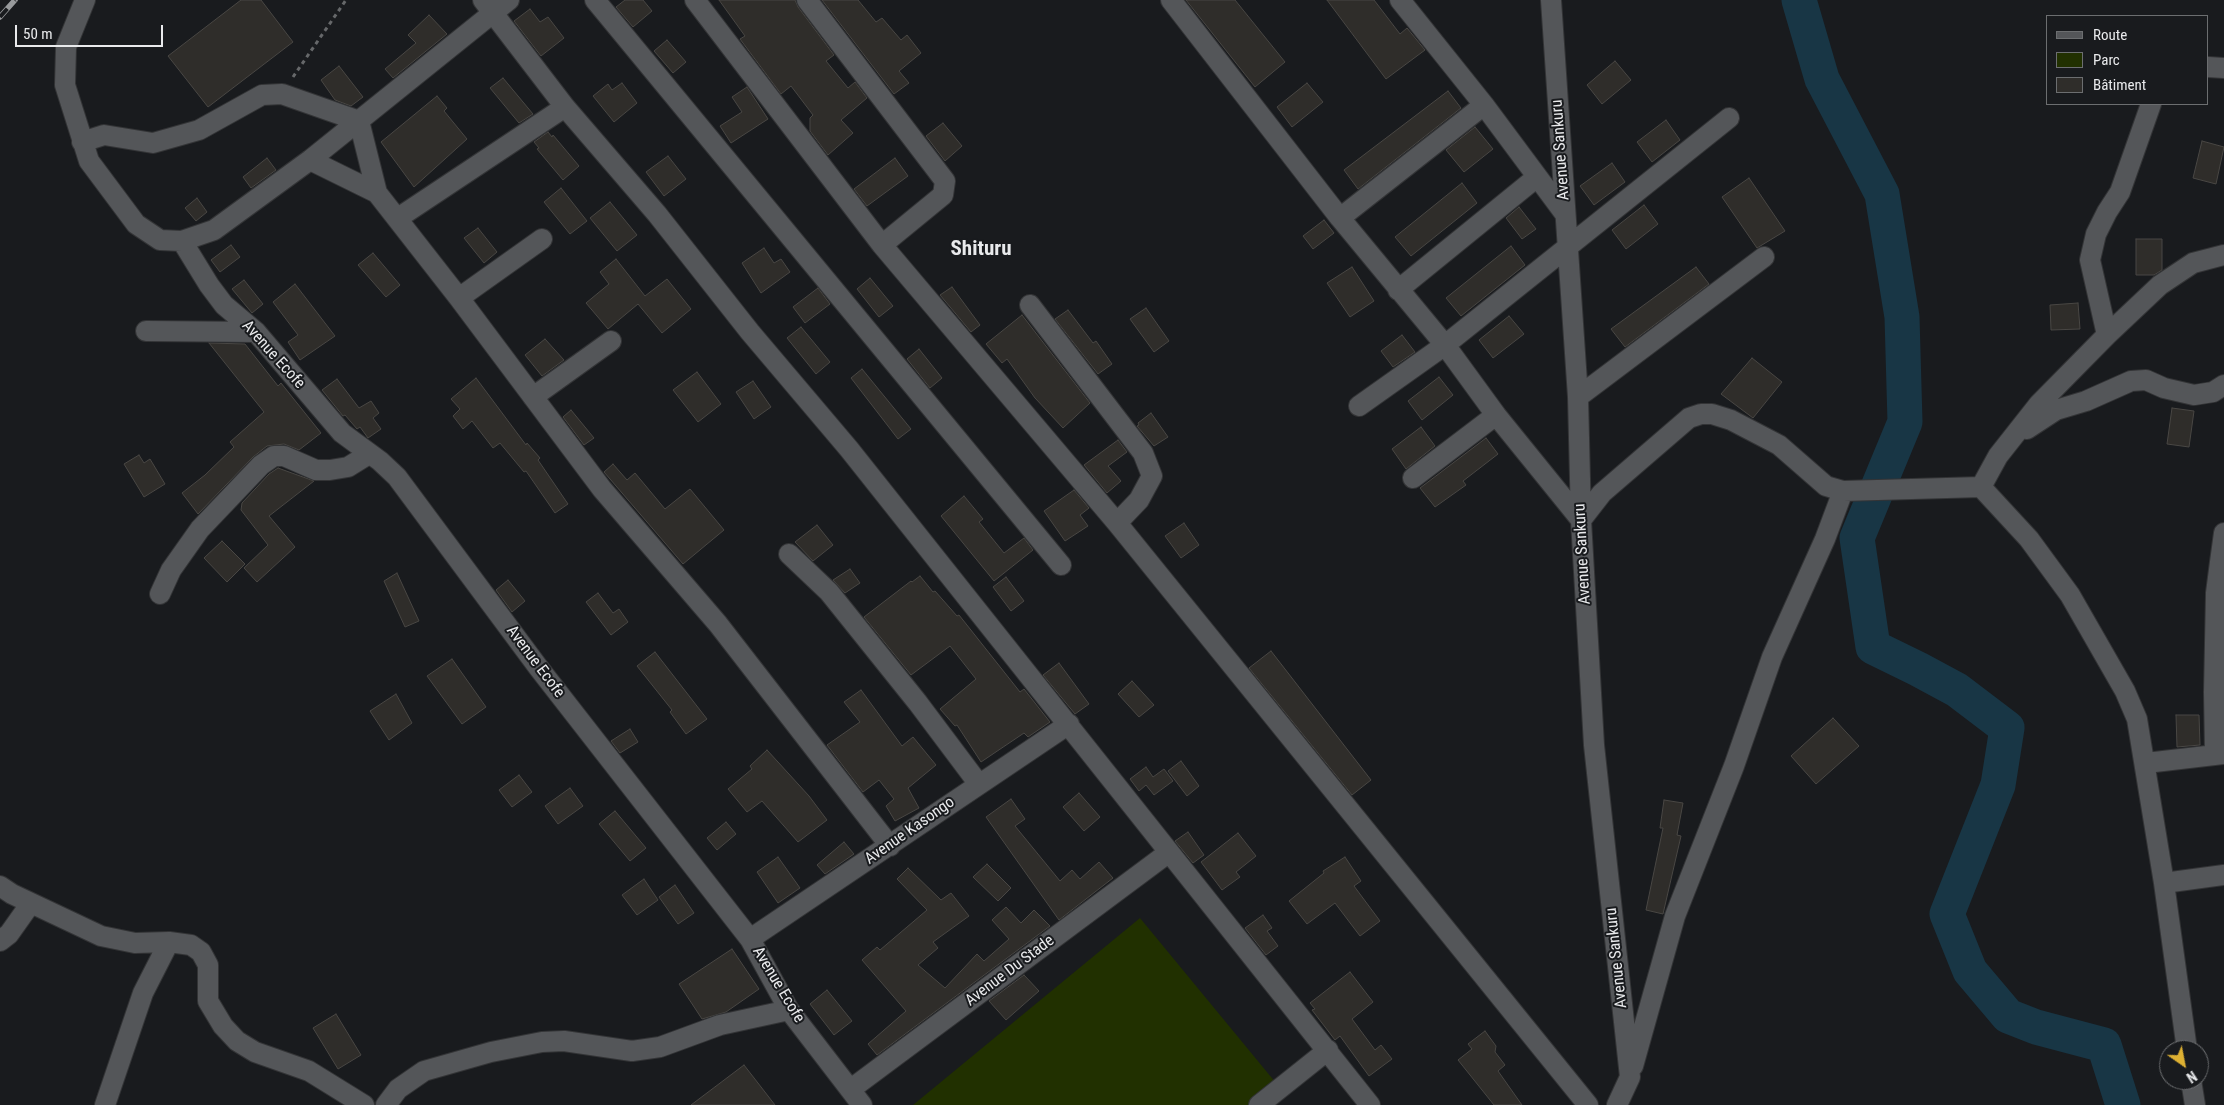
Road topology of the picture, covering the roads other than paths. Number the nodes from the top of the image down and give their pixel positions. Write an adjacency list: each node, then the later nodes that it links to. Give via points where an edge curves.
1 (86, 0): 17 (street, via 66,47 65,85)
2 (509, 0): 9 (street)
3 (595, 0): 53 (street)
4 (695, 0): 26 (street)
5 (807, 0): 26 (street, via 945,182 942,195)
6 (1171, 0): 23 (street)
7 (1400, 0): 12 (street)
8 (1551, 0): 21 (street, Avenue Sankuru)
9 (488, 7): 14 (street); 16 (street)
10 (2209, 67): 11 (street)
11 (2224, 68)
12 (1484, 105): 19 (street); 23 (street)
13 (2151, 105): 35 (street, via 2120,192 2096,234 2090,260)
14 (564, 106): 22 (street); 55 (street, via 657,214)
15 (1729, 118): 27 (street)
16 (359, 121): 17 (street, via 282,94 262,95 200,130 153,143 104,135); 18 (street); 20 (street)
17 (82, 142): 25 (street, via 89,161 136,224 160,240)
18 (310, 160): 20 (street); 25 (street, via 214,230)
19 (1537, 177): 21 (street); 30 (street)
20 (377, 193): 22 (street)
21 (1565, 214): 27 (street, Avenue Sankuru)
22 (398, 218): 31 (street)
23 (1340, 218): 30 (street)
24 (542, 239): 31 (street)
25 (182, 241): 34 (street, Avenue Ecofe, via 224,305)
26 (882, 245): 49 (street)
27 (1568, 248): 37 (street); 40 (street, Avenue Sankuru)
28 (2224, 255): 35 (street, via 2193,263 2160,285)
29 (1764, 257): 40 (street)
30 (1398, 290): 37 (street)
31 (459, 298): 39 (street)
32 (1030, 305): 49 (street, via 1143,453 1152,476 1139,500)
33 (146, 331): 34 (street)
34 (256, 332): 43 (street, Avenue Ecofe, via 342,433)
35 (2107, 334): 44 (street, via 2039,404)
36 (611, 341): 39 (street)
37 (1445, 346): 41 (street); 42 (street)
38 (2224, 385): 44 (street, via 2213,392 2194,395 2146,380 2131,381 2034,422)
39 (533, 397): 59 (street, via 602,489 718,624)
40 (1578, 397): 48 (street, Avenue Sankuru)
41 (1359, 406)
42 (1496, 415): 45 (street); 48 (street)
43 (369, 454): 54 (street, via 348,467 330,470 316,470 284,456 274,456 261,465 200,529); 65 (street, Avenue Ecofe, via 397,477 538,667)
44 (1998, 456): 46 (street)
45 (1413, 478)
46 (1981, 487): 47 (street); 57 (street, via 2029,539 2070,595 2125,691 2137,719)
47 (1843, 491): 48 (street, via 1826,486 1779,445 1731,420 1701,414 1689,418 1602,493); 71 (street, via 1772,657 1734,766 1675,916)
48 (1581, 520): 71 (street, Avenue Sankuru, via 1594,745)
49 (1117, 523): 79 (street)
50 (2224, 533): 52 (street)
51 (789, 554): 58 (street, via 830,592)
52 (2222, 557): 56 (street, via 2216,593 2214,642)
53 (1061, 566)
54 (160, 594)
55 (1069, 724): 58 (street, Avenue Kasongo); 60 (street)
56 (2220, 755): 57 (street)
57 (2146, 763): 62 (street)
58 (978, 784): 59 (street, Avenue Kasongo)
59 (890, 846): 65 (street, Avenue Kasongo)
60 (1168, 853): 70 (street); 73 (street, Avenue Du Stade)
61 (2224, 875): 62 (street)
62 (2164, 883): 69 (street)
63 (0, 886): 64 (street)
64 (31, 903): 66 (street); 67 (street, via 100,936 134,943)
65 (750, 939): 68 (street, Avenue Ecofe)
66 (0, 941)
67 (169, 942): 74 (street, via 143,993); 75 (street, via 191,945 201,952 208,964 208,1001 223,1026 237,1041 254,1052 309,1071)
68 (789, 1010): 73 (street, Avenue Ecofe); 76 (street, via 720,1025 660,1047 632,1051 564,1041 491,1052 424,1071 398,1089)
69 (2186, 1040)
70 (1328, 1050): 77 (street); 78 (street)
71 (1630, 1077): 80 (street)
72 (2193, 1090): 81 (street)
73 (857, 1097)
74 (105, 1105)
75 (364, 1105)
76 (386, 1105)
77 (1259, 1105)
78 (1370, 1105)
79 (1588, 1105)
80 (1617, 1105)
81 (2195, 1105)

